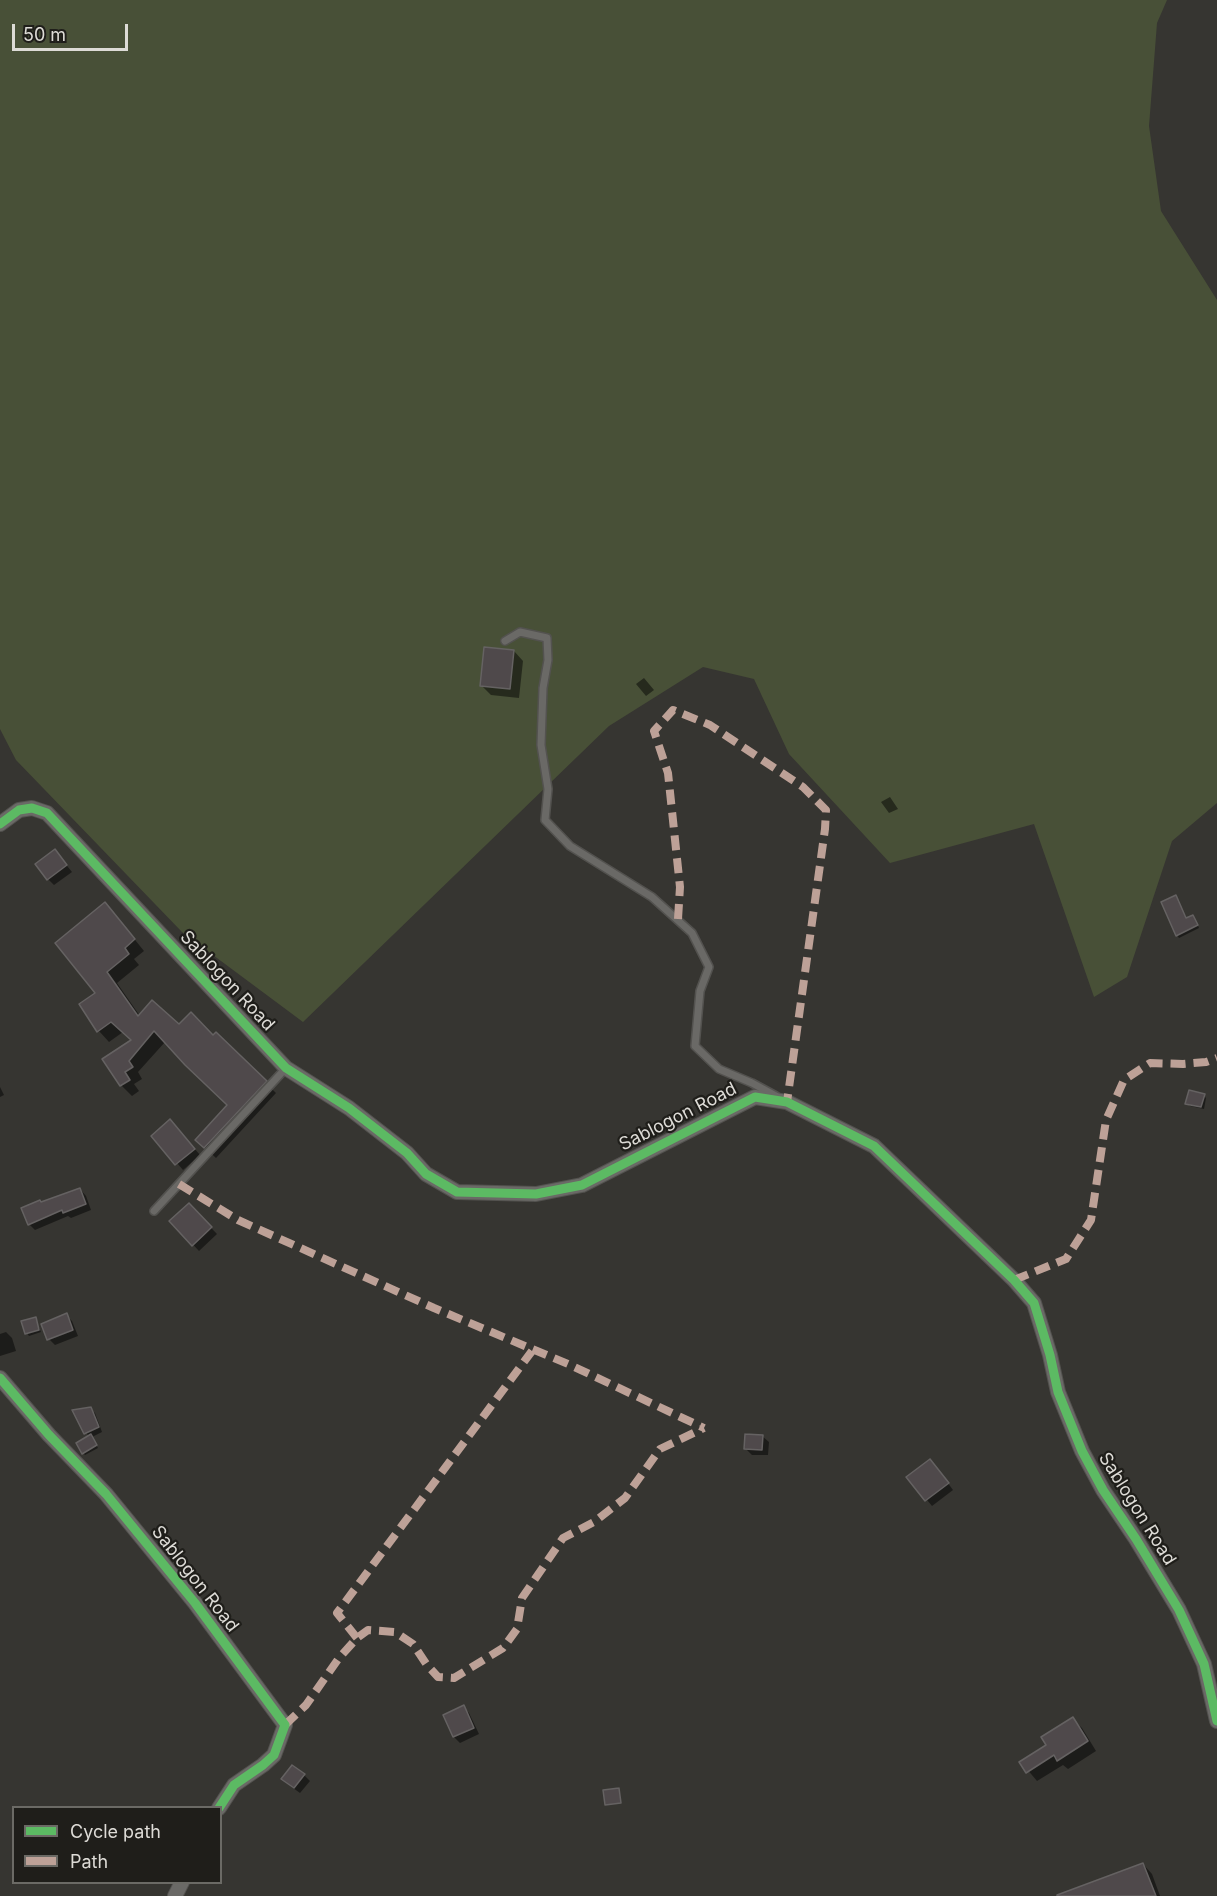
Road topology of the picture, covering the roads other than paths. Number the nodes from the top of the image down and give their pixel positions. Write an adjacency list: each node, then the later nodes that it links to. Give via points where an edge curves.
1 (505, 641): 4 (lane, via 520,632 547,638 541,745 548,789 545,820 570,846 652,897 692,933 709,967 700,991 694,1047 718,1069)
2 (0, 824): 3 (street, Sablogon Road, via 19,810 32,808 46,813)
3 (286, 1068): 4 (street, Sablogon Road, via 358,1115 407,1153 426,1174 457,1192 536,1194 582,1185 755,1097); 5 (lane)
4 (787, 1102): 7 (street, Sablogon Road, via 874,1146 1014,1280 1034,1304 1058,1392 1082,1451 1179,1610 1204,1664)
5 (153, 1211)
6 (0, 1378): 8 (street, Sablogon Road, via 106,1494 195,1603 285,1725 274,1755 234,1785)
7 (1217, 1721)
8 (220, 1806)

